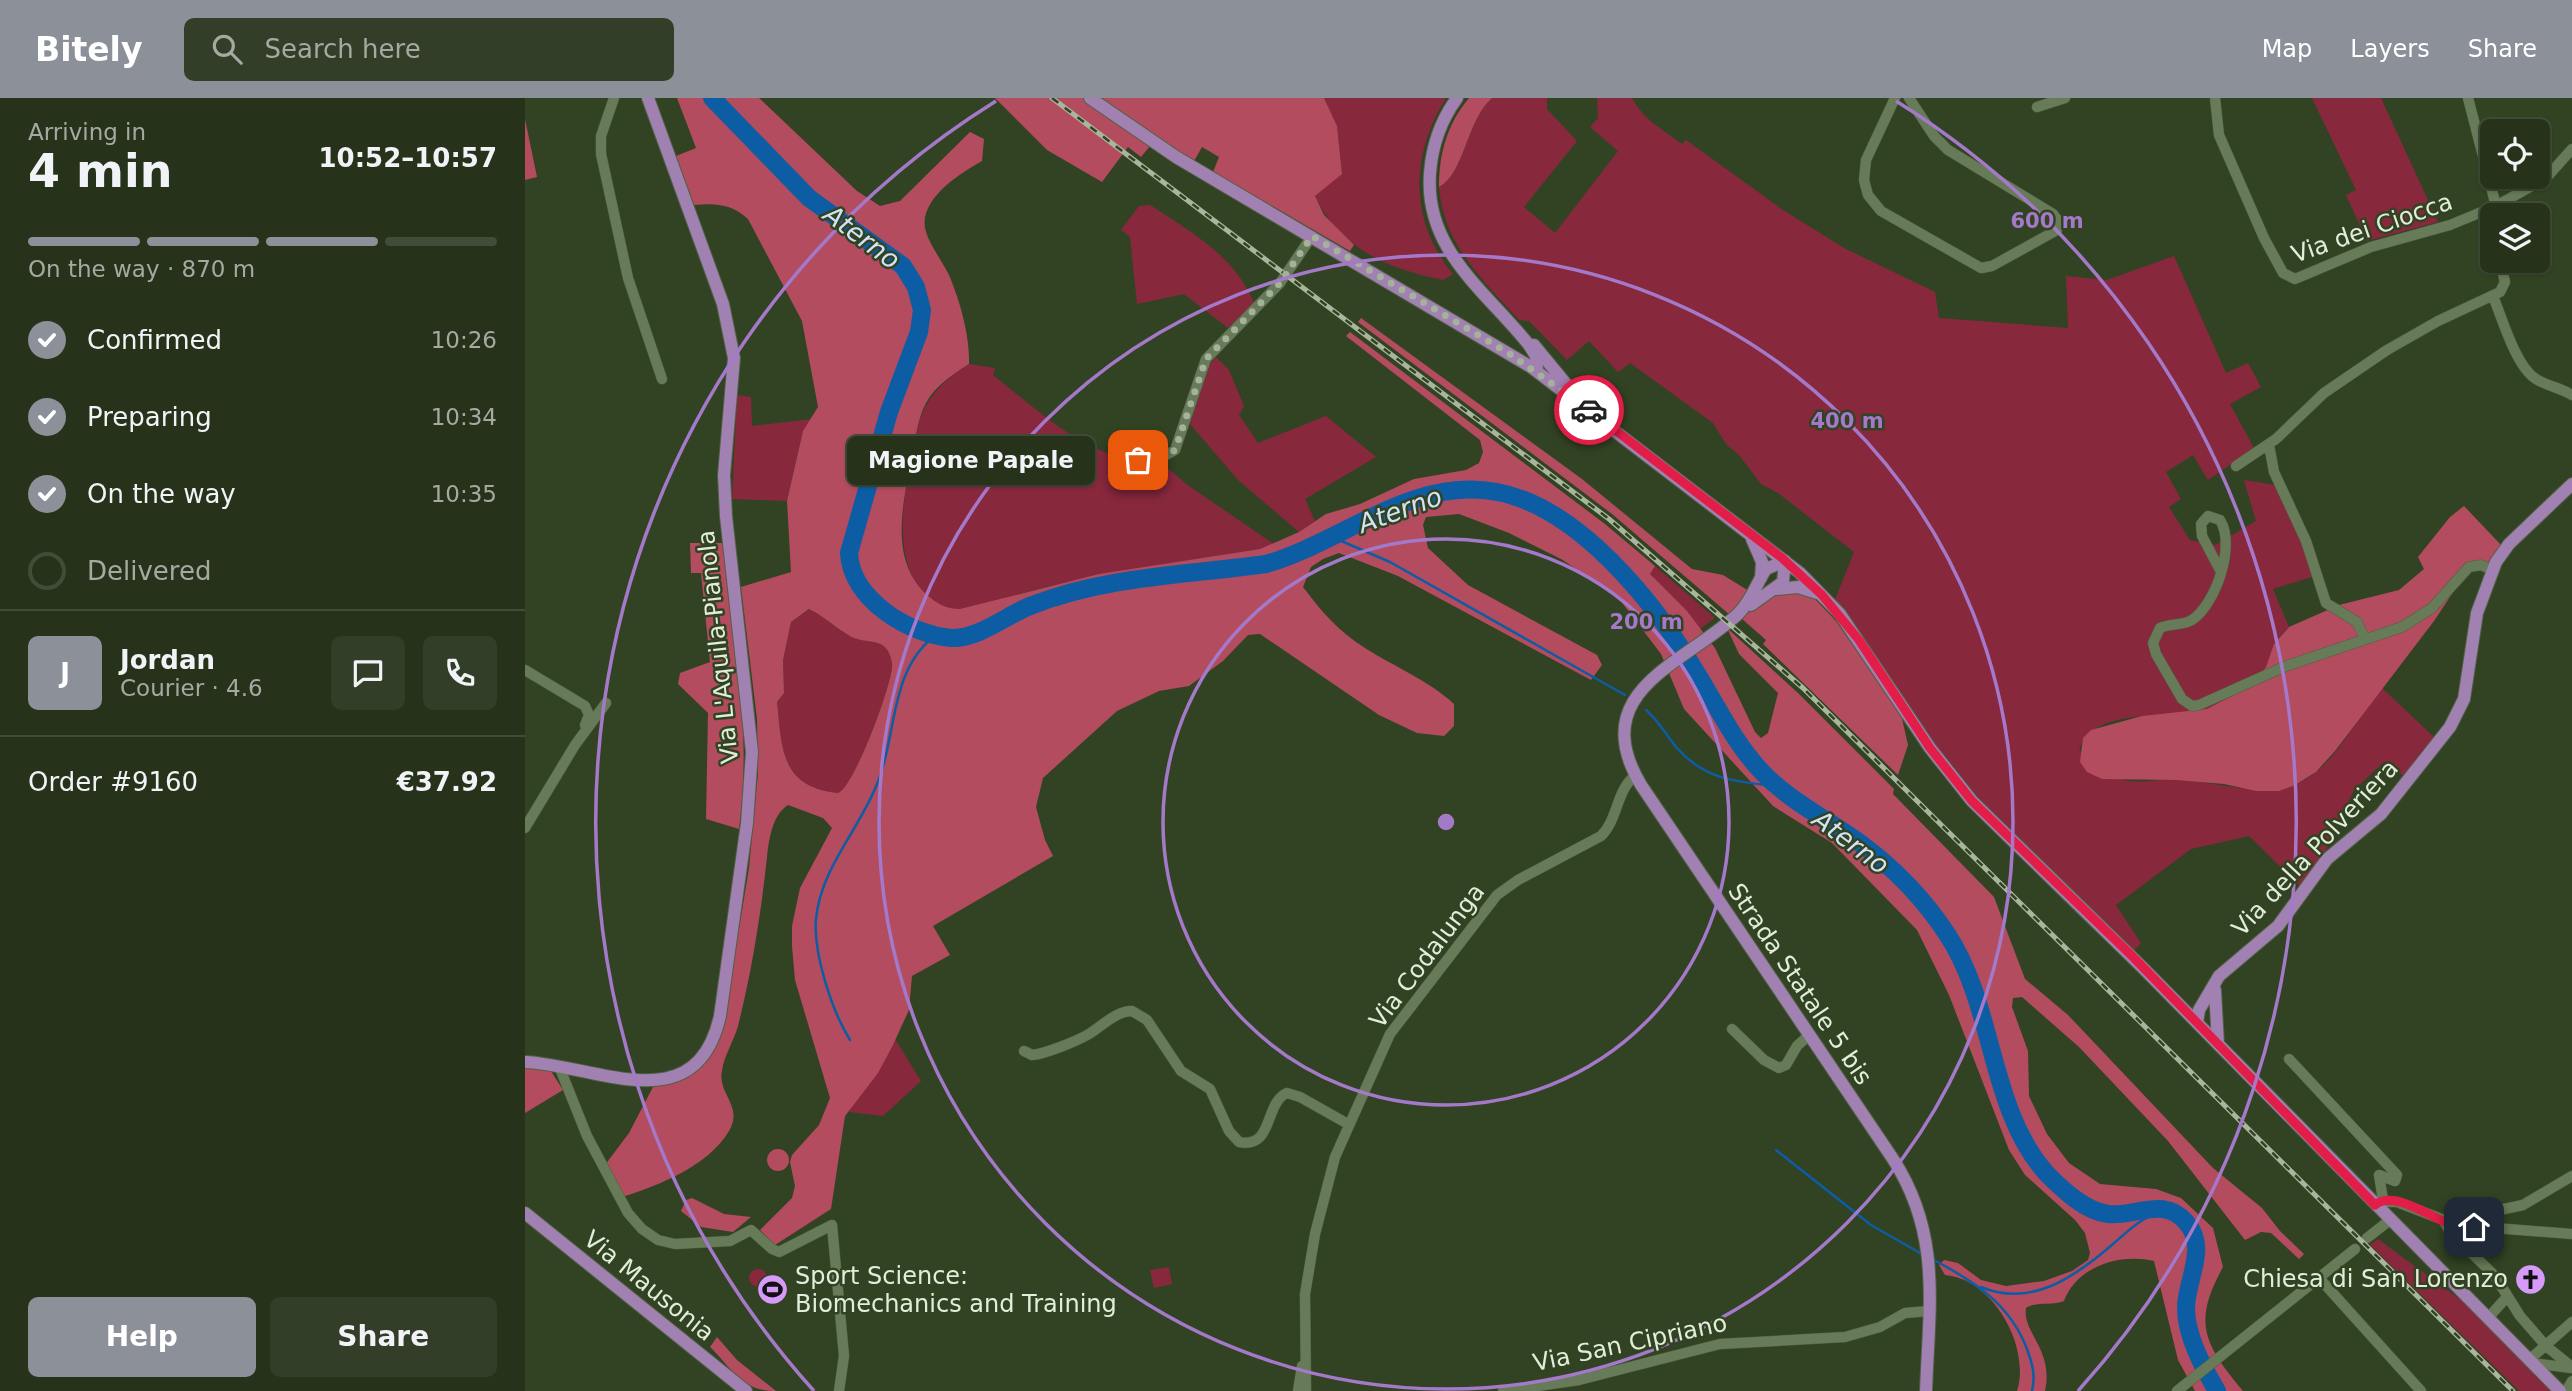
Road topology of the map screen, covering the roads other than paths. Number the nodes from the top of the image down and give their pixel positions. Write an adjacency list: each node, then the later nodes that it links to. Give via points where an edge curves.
1 (614, 98): 21 (street, via 600,141 601,154 635,305)
2 (648, 98): 51 (main road, Via L'Aquila-Pianola, via 732,339 725,495 750,722 750,797 720,1016 705,1053 682,1073 658,1082)
3 (1090, 98): 15 (main road, via 1176,156)
4 (1457, 98): 18 (main road, via 1440,127 1431,158 1430,201 1435,225 1456,264)
5 (1895, 98): 6 (street, via 1865,166 1866,189 1881,211 1981,268 2057,230 2059,222 2053,214 1942,145)
6 (1909, 98)
7 (2065, 98): 10 (street)
8 (2215, 98): 14 (street, Via dei Ciocca, via 2219,135 2264,238 2289,278 2300,278 2371,247)
9 (2468, 98): 12 (street)
10 (2037, 107)
11 (2572, 149): 13 (street, via 2546,178)
12 (2494, 203)
13 (2507, 203)
14 (2480, 215)
15 (1312, 236): 19 (main road); 25 (street, via 1280,283 1206,359 1175,450 1159,459)
16 (2502, 273): 17 (street, via 2504,286)
17 (2493, 296): 22 (street, via 2528,371); 24 (street, via 2428,326 2351,374)
18 (1539, 355): 19 (main road); 20 (main road, via 1546,367); 23 (main road, via 1567,382)
19 (1521, 361): 20 (main road)
20 (1537, 372): 23 (main road)
21 (662, 379)
22 (2572, 395)
23 (1579, 402): 28 (main road)
24 (2269, 445): 26 (street); 35 (street, via 2275,475 2306,541 2326,603 2357,622)
25 (1138, 460)
26 (2236, 466)
27 (2572, 484): 30 (main road, Via della Polveriera, via 2509,544)
28 (1749, 534): 29 (main road); 32 (main road, via 1761,559)
29 (1785, 561): 32 (main road, Strada Statale 5 bis, via 1769,566); 33 (main road, via 1784,580); 34 (main road)
30 (2493, 570): 35 (street, via 2469,567 2418,619); 43 (main road, Via della Polveriera, via 2474,623 2466,693 2450,727 2388,806 2333,852 2278,926 2225,971)
31 (2221, 572): 31 (street, via 2225,531 2220,520 2208,516 2201,533); 35 (street, via 2197,616 2163,626 2155,636 2156,654 2188,704 2199,705 2286,666)
32 (1761, 578): 36 (main road, Strada Statale 5 bis, via 1741,610)
33 (1773, 590): 34 (main road, via 1791,586); 36 (main road, Strada Statale 5 bis)
34 (1822, 595): 42 (main road, via 1859,640 1962,790)
35 (2365, 639)
36 (1703, 641): 40 (main road, Strada Statale 5 bis, via 1660,671 1635,697 1627,718 1627,752)
37 (525, 670): 39 (street, via 587,708)
38 (606, 703): 39 (street)
39 (581, 736): 41 (street)
40 (1635, 776): 46 (main road, Strada Statale 5 bis); 52 (street, Via Codalunga, via 1601,836 1518,880 1489,904 1390,1034)
41 (525, 828)
42 (2179, 1005): 43 (main road); 44 (main road)
43 (2210, 1007): 44 (main road, Via della Polveriera, via 2197,1014); 47 (main road)
44 (2197, 1023): 47 (main road)
45 (1732, 1029): 46 (street, via 1763,1060 1779,1068)
46 (1809, 1035): 64 (main road, Strada Statale 5 bis, via 1916,1200 1927,1245)
47 (2218, 1044): 54 (main road)
48 (1024, 1051): 52 (street, via 1038,1055 1132,1011 1147,1020 1181,1071 1210,1089 1239,1142 1251,1143 1262,1136 1276,1101 1287,1093)
49 (2289, 1059): 54 (street, via 2398,1176 2394,1181 2379,1175)
50 (525, 1062): 51 (main road, Via L'Aquila-Pianola)
51 (559, 1066): 73 (street, via 581,1124 625,1209 653,1237 675,1244 726,1242 751,1230 779,1252 832,1224 844,1356)
52 (1348, 1124): 67 (street, Via Codalunga, via 1331,1167 1310,1255)
53 (2572, 1176): 58 (street, via 2523,1205 2462,1218)
54 (2379, 1202): 56 (main road); 57 (street, via 2410,1206)
55 (525, 1213): 72 (main road, Via Mausonia)
56 (2390, 1220): 60 (street); 65 (main road)
57 (2444, 1221): 58 (street); 63 (street, via 2495,1276)
58 (2457, 1225): 59 (street)
59 (2572, 1234)
60 (2368, 1238)
61 (2355, 1249): 62 (street)
62 (2320, 1279): 78 (street); 79 (street)
63 (2506, 1298): 65 (street); 68 (street)
64 (1929, 1311): 76 (street, Via San Cipriano, via 1905,1313 1880,1327 1845,1337 1720,1344 1579,1380); 77 (main road, Strada Statale 5 bis)
65 (2488, 1318): 69 (main road)
66 (2572, 1322): 68 (street)
67 (1305, 1341): 74 (street, Via Codalunga); 75 (street, Via Codalunga)
68 (2546, 1346): 69 (street); 70 (street)
69 (2531, 1361): 70 (street); 80 (main road)
70 (2572, 1367)
71 (2572, 1381): 80 (street)
72 (746, 1391)
73 (839, 1391)
74 (1298, 1391)
75 (1306, 1391)
76 (1503, 1391)
77 (1926, 1391)
78 (2177, 1391)
79 (2421, 1391)
80 (2563, 1391)

